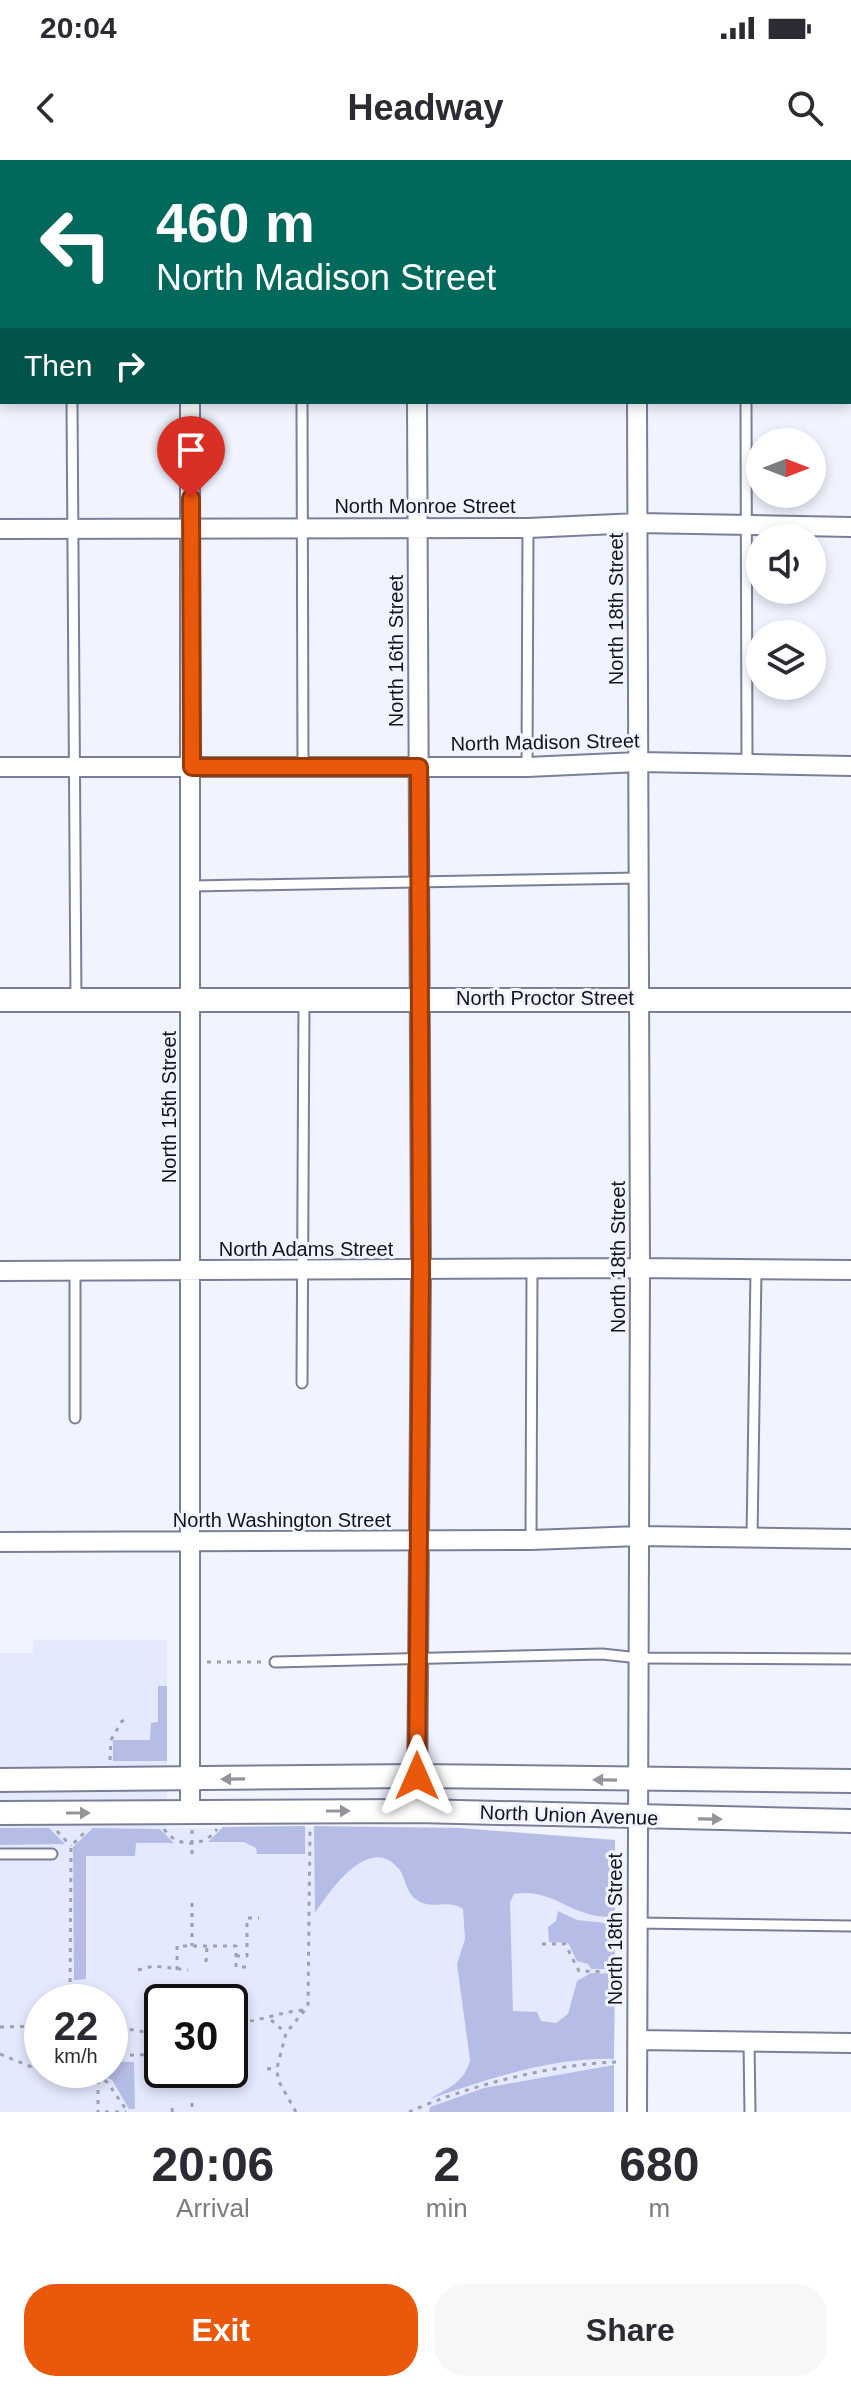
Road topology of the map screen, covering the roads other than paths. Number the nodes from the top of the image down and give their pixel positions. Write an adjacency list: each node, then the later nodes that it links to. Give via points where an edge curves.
1 (72, 404): 14 (lane)
2 (190, 404): 17 (street, North 15th Street)
3 (302, 404): 15 (lane)
4 (417, 404): 16 (street, North 16th Street)
5 (637, 404): 7 (street, North 18th Street)
6 (746, 404): 8 (lane)
7 (638, 523): 9 (street, North Monroe Street); 12 (street, North Monroe Street); 19 (street, North 18th Street)
8 (746, 524)
9 (746, 527)
10 (826, 527): 11 (street, North Monroe Street)
11 (851, 527)
12 (528, 528): 16 (street, North Monroe Street); 27 (lane)
13 (0, 529): 14 (street, North Monroe Street)
14 (73, 529): 17 (street, North Monroe Street); 23 (lane)
15 (302, 529): 16 (street, North Monroe Street); 17 (street, North Monroe Street); 25 (lane)
16 (417, 529): 26 (street, North 16th Street)
17 (191, 530): 24 (street, North 15th Street)
18 (746, 604): 20 (lane)
19 (639, 762): 20 (street, North Madison Street); 27 (street, North Madison Street); 28 (street, North 18th Street)
20 (747, 766): 21 (street, North Madison Street)
21 (851, 766)
22 (0, 767): 23 (street, North Madison Street)
23 (72, 767): 24 (street, North Madison Street); 34 (lane)
24 (192, 767): 25 (street, North Madison Street); 30 (street, North 15th Street)
25 (303, 767): 26 (street, North Madison Street)
26 (419, 767): 27 (street, North Madison Street); 29 (street, North 16th Street)
27 (527, 767)
28 (639, 878): 29 (lane); 31 (street, North 18th Street)
29 (419, 883): 30 (lane); 32 (street, North 16th Street)
30 (192, 886): 37 (street, North 15th Street)
31 (639, 998): 32 (street, North Proctor Street); 36 (street, North Proctor Street); 38 (street, North 18th Street)
32 (419, 999): 35 (street, North Proctor Street); 45 (street, North 16th Street)
33 (0, 1000): 34 (street, North Proctor Street)
34 (76, 1000): 37 (street, North Proctor Street)
35 (304, 1000): 37 (street, North Proctor Street); 44 (lane)
36 (851, 1000)
37 (190, 1001): 43 (street, North 15th Street)
38 (640, 1268): 39 (street, North Adams Street); 46 (street, North Adams Street); 49 (street, North 18th Street)
39 (756, 1270): 40 (street, North Adams Street); 50 (lane)
40 (851, 1270)
41 (0, 1271): 42 (street, North Adams Street)
42 (75, 1271): 43 (street, North Adams Street); 48 (lane)
43 (192, 1271): 44 (street, North Adams Street); 55 (street, North 15th Street)
44 (301, 1271): 45 (street, North Adams Street); 47 (lane)
45 (421, 1271): 46 (street, North Adams Street); 53 (street, North 16th Street)
46 (532, 1271): 52 (lane)
47 (302, 1383)
48 (75, 1418)
49 (639, 1536): 50 (street, North Washington Street); 52 (street, North Washington Street); 57 (street, North 18th Street)
50 (752, 1539): 51 (street, North Washington Street)
51 (851, 1539)
52 (531, 1540): 53 (street, North Washington Street)
53 (419, 1541): 55 (street, North Washington Street); 56 (street, North 16th Street)
54 (0, 1542): 55 (street, North Washington Street)
55 (190, 1542): 61 (street, North 15th Street)
56 (417, 1656): 57 (lane); 59 (lane); 60 (street, North 16th Street)
57 (639, 1658): 58 (lane); 63 (street, North 18th Street)
58 (851, 1659)
59 (275, 1662)
60 (417, 1776): 61 (street, North Union Avenue, one-way to 61); 63 (street, North Union Avenue, one-way to 60); 65 (street, North 16th Street)
61 (189, 1779): 62 (street, North Union Avenue); 68 (street, North 15th Street)
62 (0, 1780)
63 (637, 1781): 64 (street, North Union Avenue); 67 (street, North 18th Street)
64 (851, 1781)
65 (417, 1811): 67 (street, North Union Avenue); 68 (street, North Union Avenue, one-way to 65)
66 (0, 1813): 68 (street, North Union Avenue, one-way to 68)
67 (636, 1818): 69 (street, North Union Avenue, one-way to 69); 72 (street, North 18th Street)
68 (191, 1821)
69 (851, 1821)
70 (0, 1854): 71 (lane)
71 (52, 1854)
72 (637, 1923): 73 (lane); 74 (street, North 18th Street)
73 (851, 1926)
74 (638, 2040): 75 (street); 77 (street, North 18th Street)
75 (749, 2042): 76 (street); 78 (lane)
76 (851, 2043)
77 (637, 2112)
78 (750, 2112)

